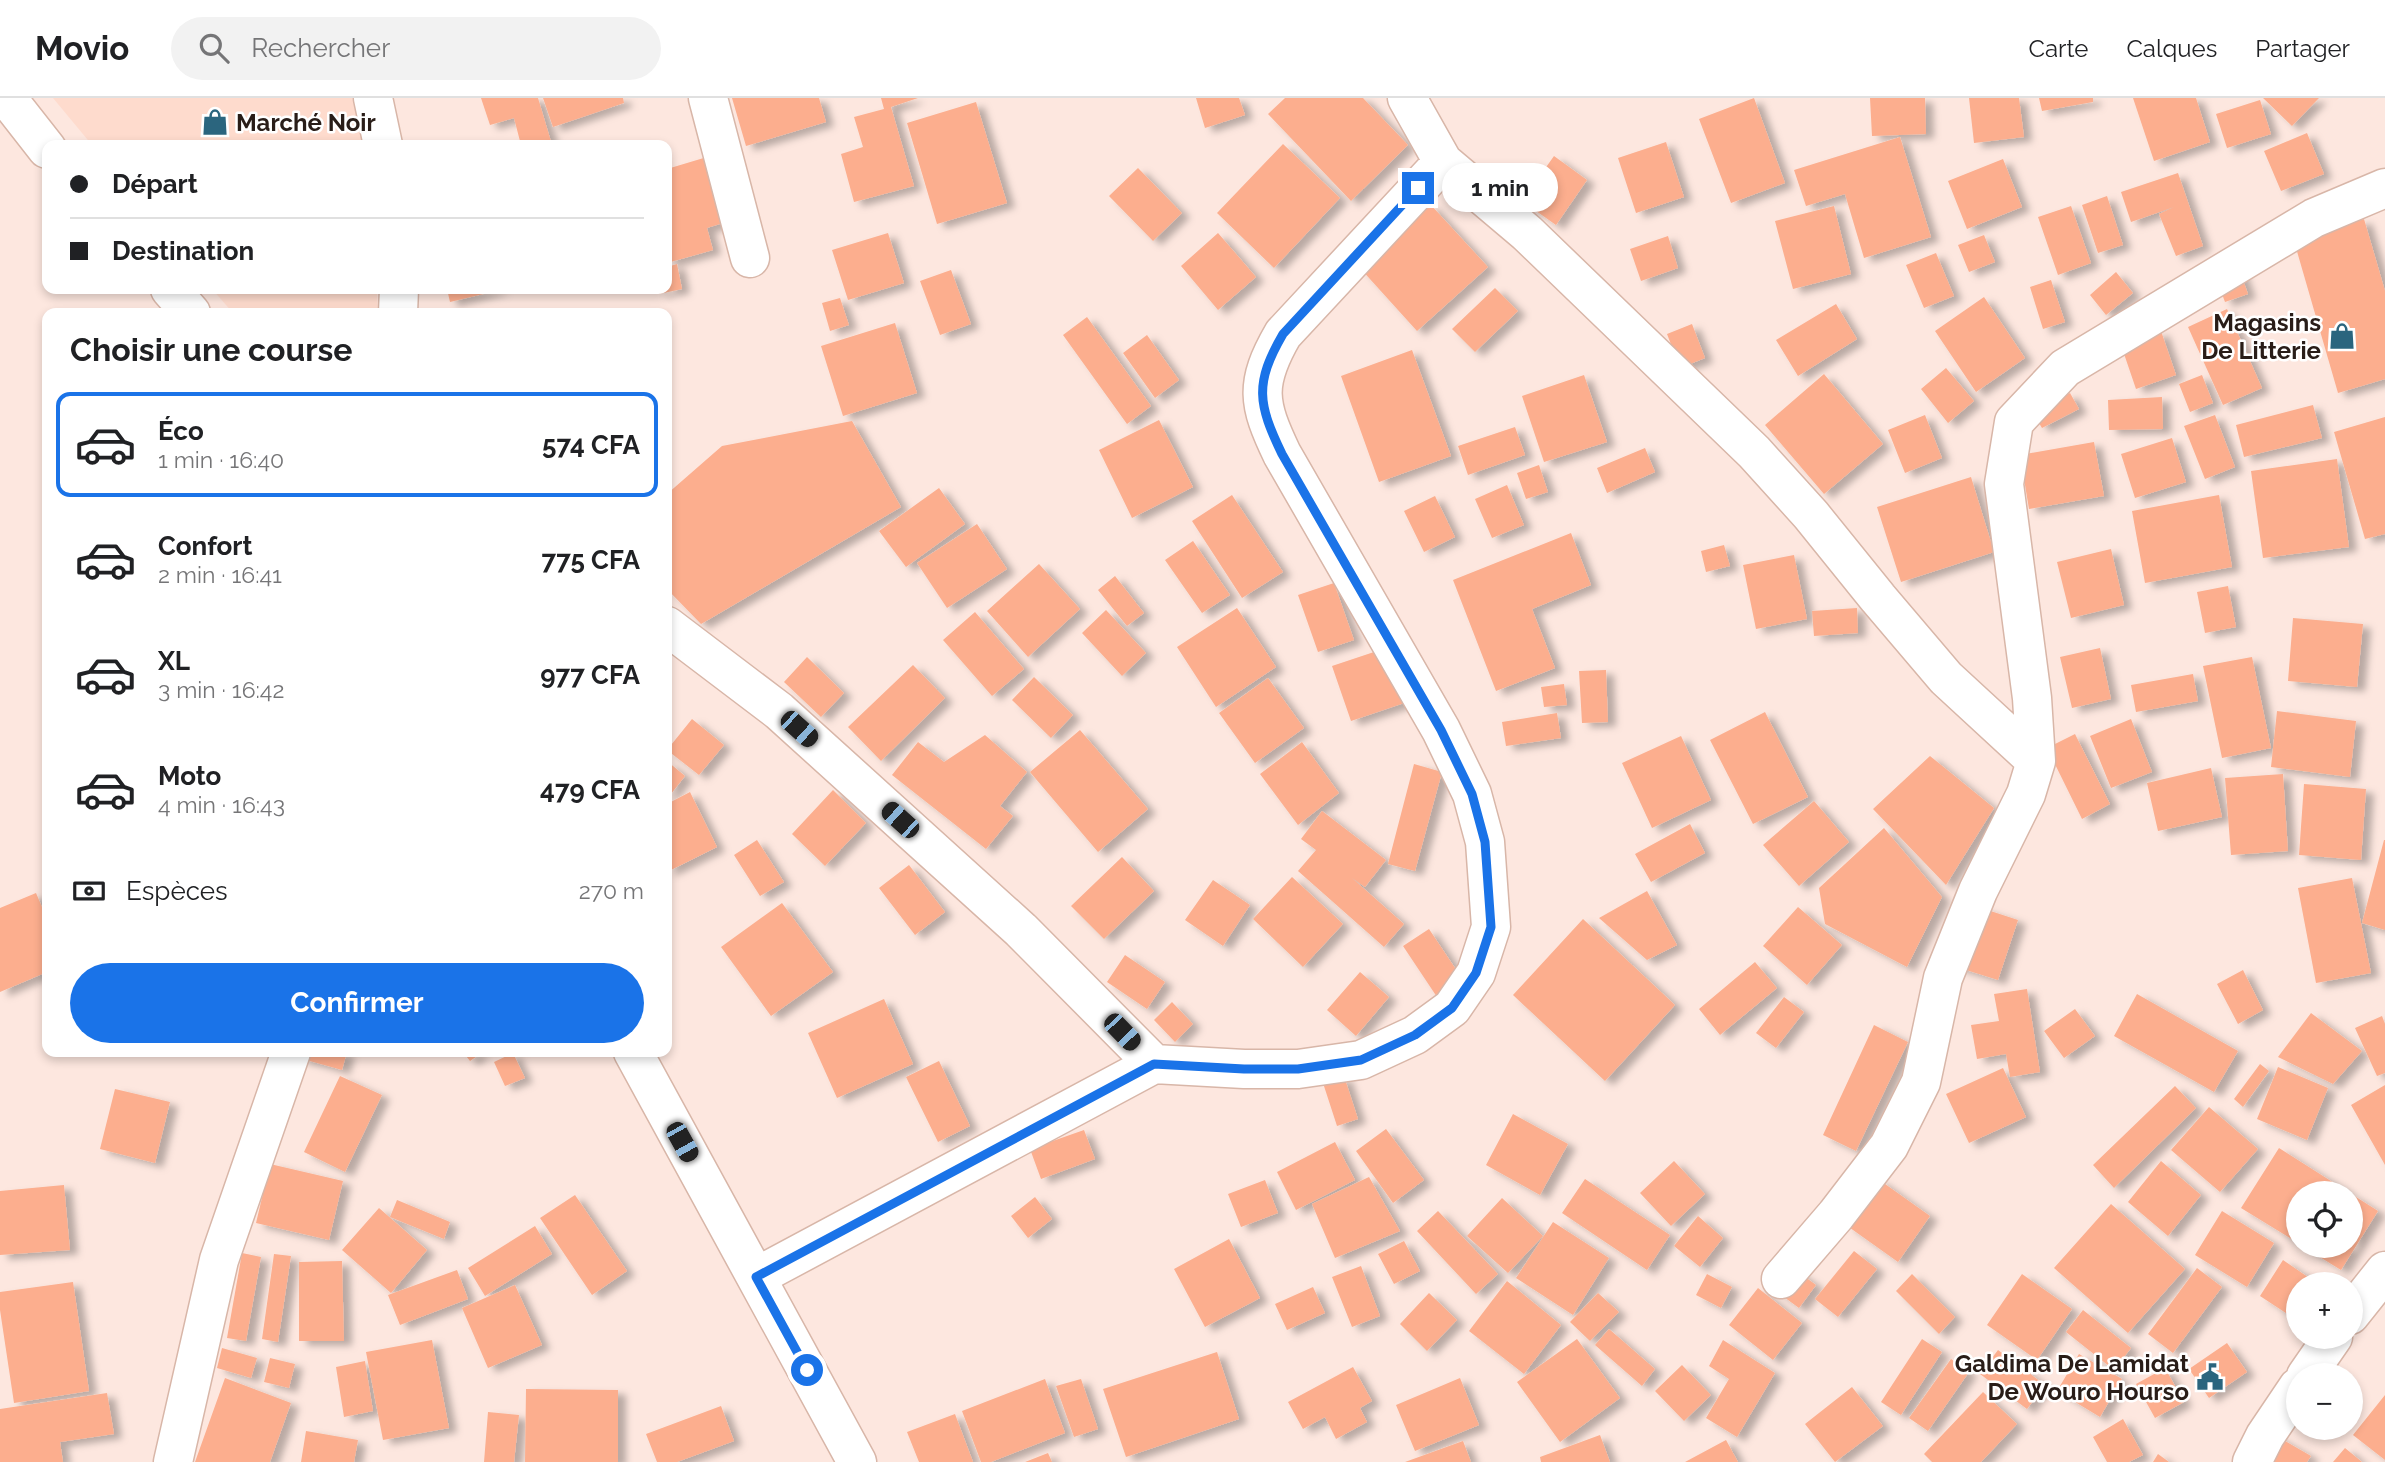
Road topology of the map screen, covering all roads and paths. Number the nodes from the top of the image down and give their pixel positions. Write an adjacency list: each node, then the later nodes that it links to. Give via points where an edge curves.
1 (7, 98): 6 (street)
2 (373, 98): 5 (street)
3 (708, 98): 9 (street)
4 (1407, 98): 7 (street)
5 (382, 140)
6 (42, 143)
7 (1443, 162): 13 (street, via 1527,233 1755,452 1946,678); 16 (street, via 1283,334 1269,358 1261,388 1266,420 1282,454 1441,730 1472,794 1485,842 1491,927 1476,973 1452,1008 1415,1035 1361,1060 1298,1069)
8 (2385, 188): 13 (street, via 2314,218 2065,368 2014,422 2004,484)
9 (750, 258)
10 (174, 294): 11 (street)
11 (187, 308)
12 (672, 630): 16 (street, via 779,711 1021,930)
13 (2036, 761): 19 (street, via 2026,794 1978,891 1943,978 1921,1082 1911,1103 1889,1146)
14 (289, 1057): 22 (street, via 219,1260)
15 (636, 1057): 18 (street)
16 (1154, 1064): 18 (street)
17 (2385, 1271): 20 (street)
18 (756, 1277): 23 (street)
19 (1781, 1279)
20 (2363, 1299)
21 (2286, 1405): 24 (street)
22 (173, 1462)
23 (857, 1462)
24 (2252, 1462)

